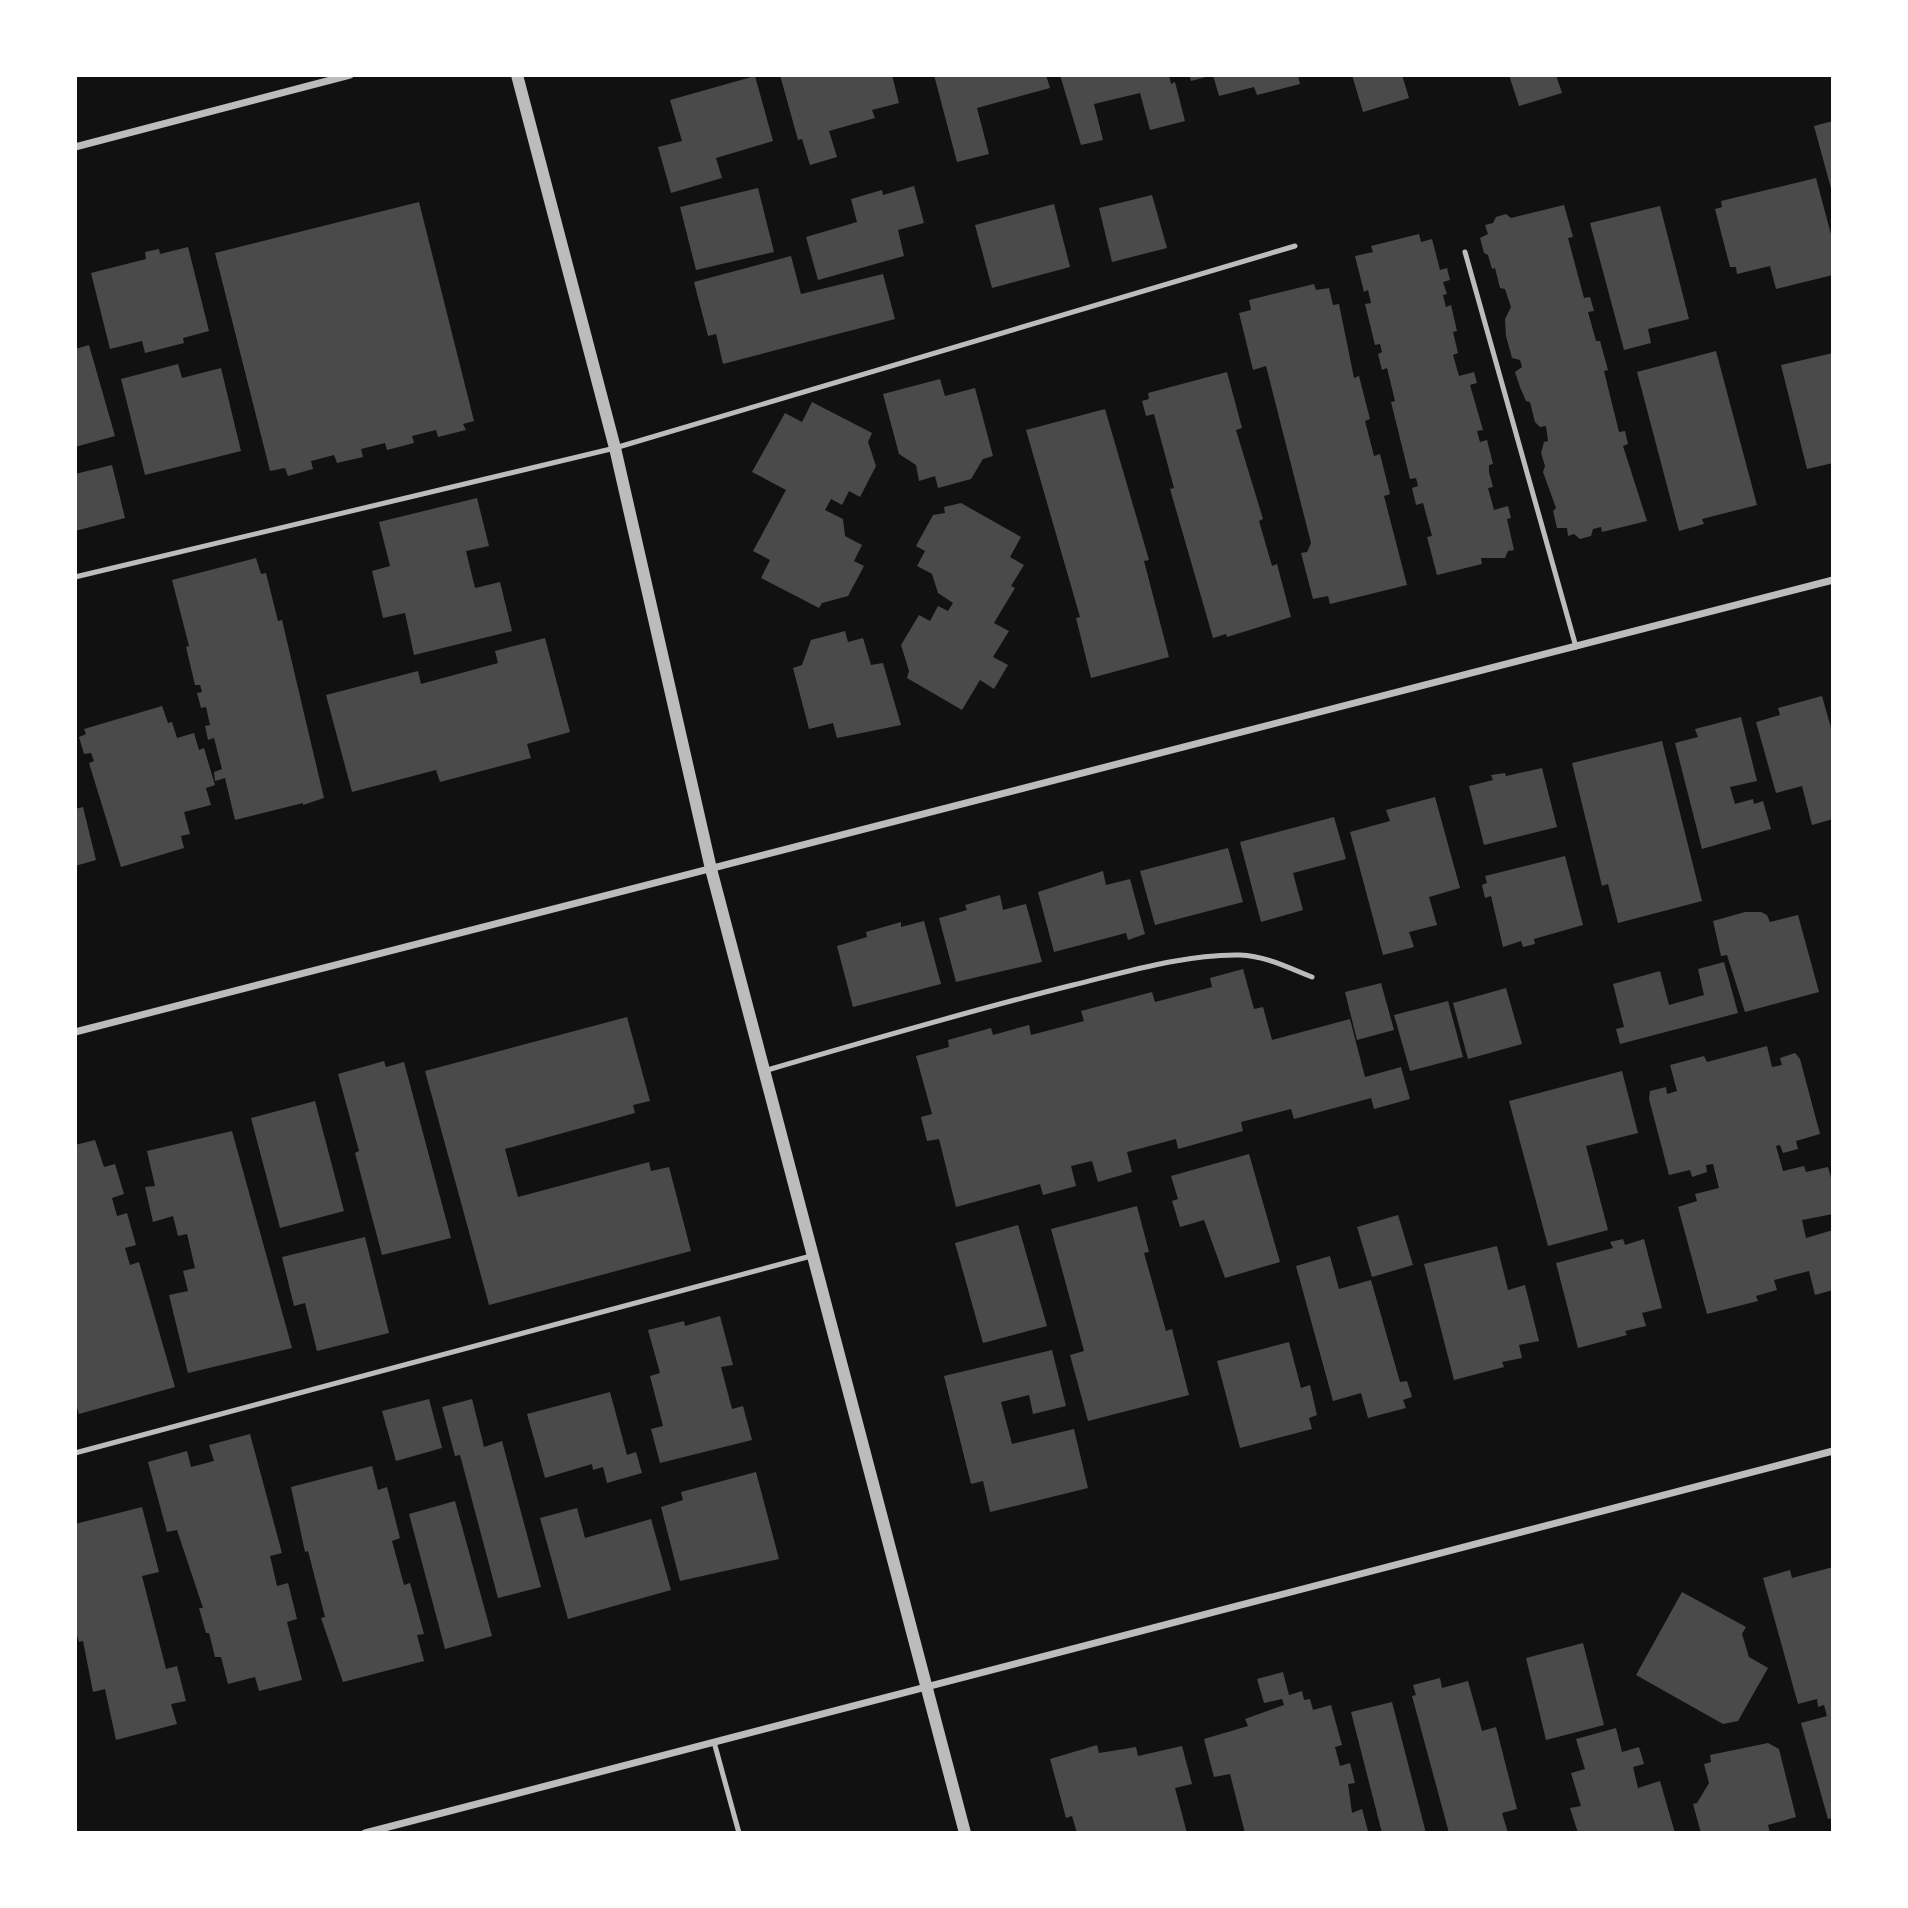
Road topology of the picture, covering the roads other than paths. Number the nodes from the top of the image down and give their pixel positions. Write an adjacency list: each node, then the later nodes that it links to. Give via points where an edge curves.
1 (350, 75): 3 (street)
2 (517, 75): 6 (street)
3 (75, 147)
4 (1295, 246): 6 (lane)
5 (1465, 251): 9 (lane)
6 (615, 448): 7 (lane); 10 (street)
7 (75, 577)
8 (1833, 580): 9 (street)
9 (1576, 647): 10 (street)
10 (711, 869): 12 (street); 13 (street)
11 (1312, 976): 13 (lane, via 1244,955 1214,955 970,1011)
12 (75, 1032)
13 (764, 1071): 14 (street)
14 (811, 1256): 16 (lane); 17 (street)
15 (1833, 1451): 17 (street)
16 (75, 1453)
17 (928, 1687): 18 (street); 21 (street)
18 (714, 1742): 19 (street); 20 (lane)
19 (365, 1833)
20 (739, 1833)
21 (965, 1833)

